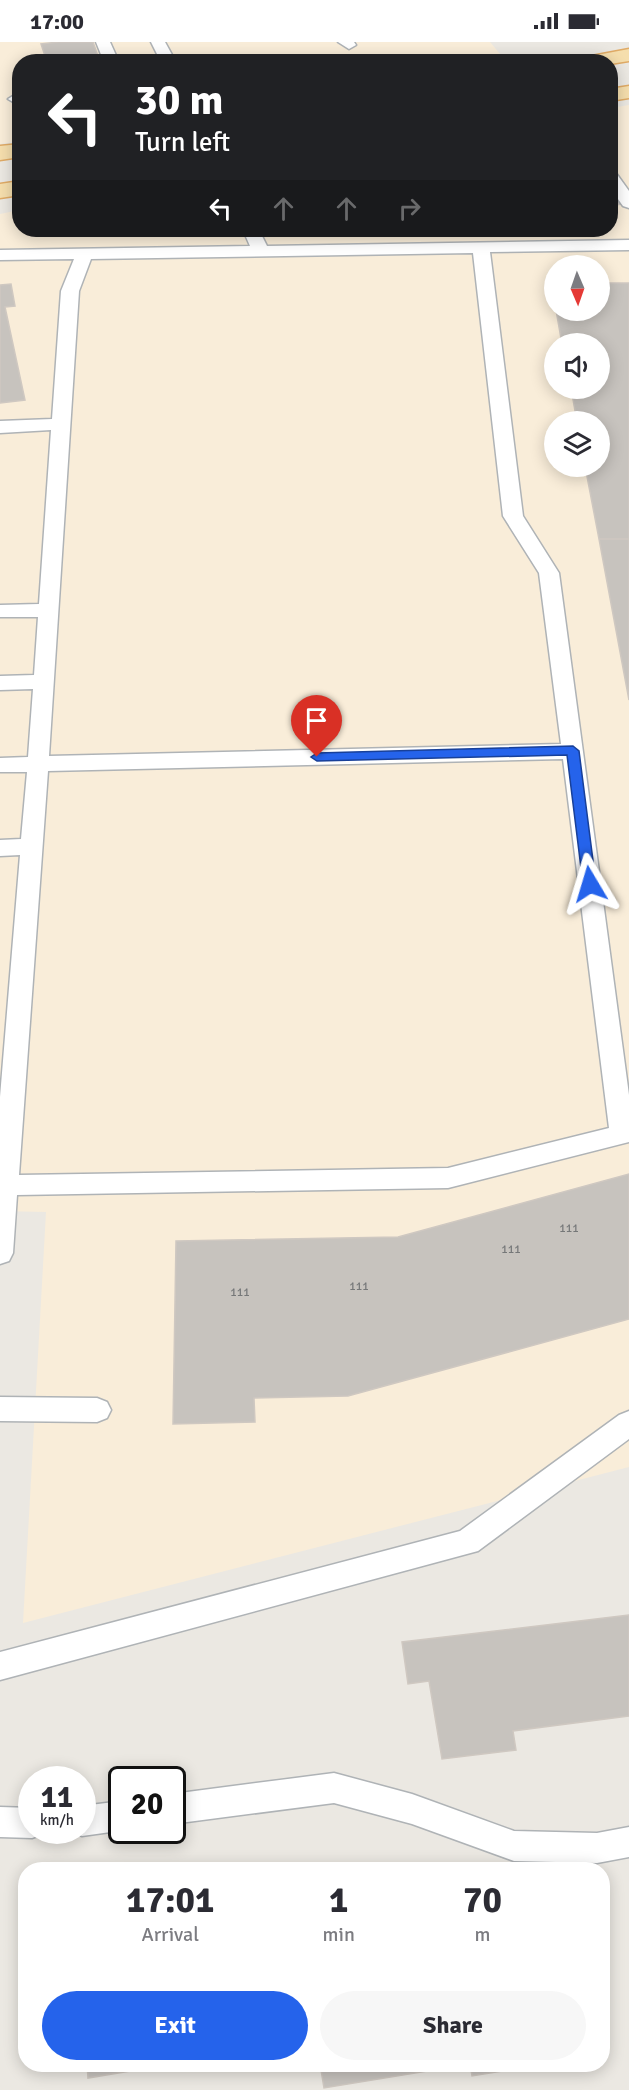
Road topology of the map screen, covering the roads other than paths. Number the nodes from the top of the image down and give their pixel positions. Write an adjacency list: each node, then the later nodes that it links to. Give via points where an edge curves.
1 (618, 187): 2 (lane)
2 (629, 203)
3 (254, 237): 6 (lane)
4 (488, 242): 5 (lane); 6 (lane); 15 (lane, via 513,516 549,573)
5 (629, 245)
6 (261, 252): 7 (lane)
7 (85, 254): 8 (lane); 9 (lane, via 70,291)
8 (0, 255)
9 (61, 424): 10 (lane); 11 (lane)
10 (0, 427)
11 (49, 610): 12 (lane); 13 (lane)
12 (0, 611)
13 (44, 682): 14 (lane); 16 (lane)
14 (0, 683)
15 (573, 751): 16 (lane); 20 (lane, via 622,1135 448,1178)
16 (38, 764): 17 (lane); 18 (lane)
17 (0, 765)
18 (31, 847): 19 (lane); 20 (lane)
19 (0, 848)
20 (3, 1199): 21 (lane)
21 (0, 1253)
22 (0, 1409): 23 (lane)
23 (97, 1410)
24 (629, 1423): 25 (lane, via 468,1542)
25 (0, 1666)
26 (186, 1807): 29 (lane, via 334,1788 412,1809 514,1845 597,1848)
27 (0, 1822): 28 (lane)
28 (18, 1823)
29 (629, 1842)

